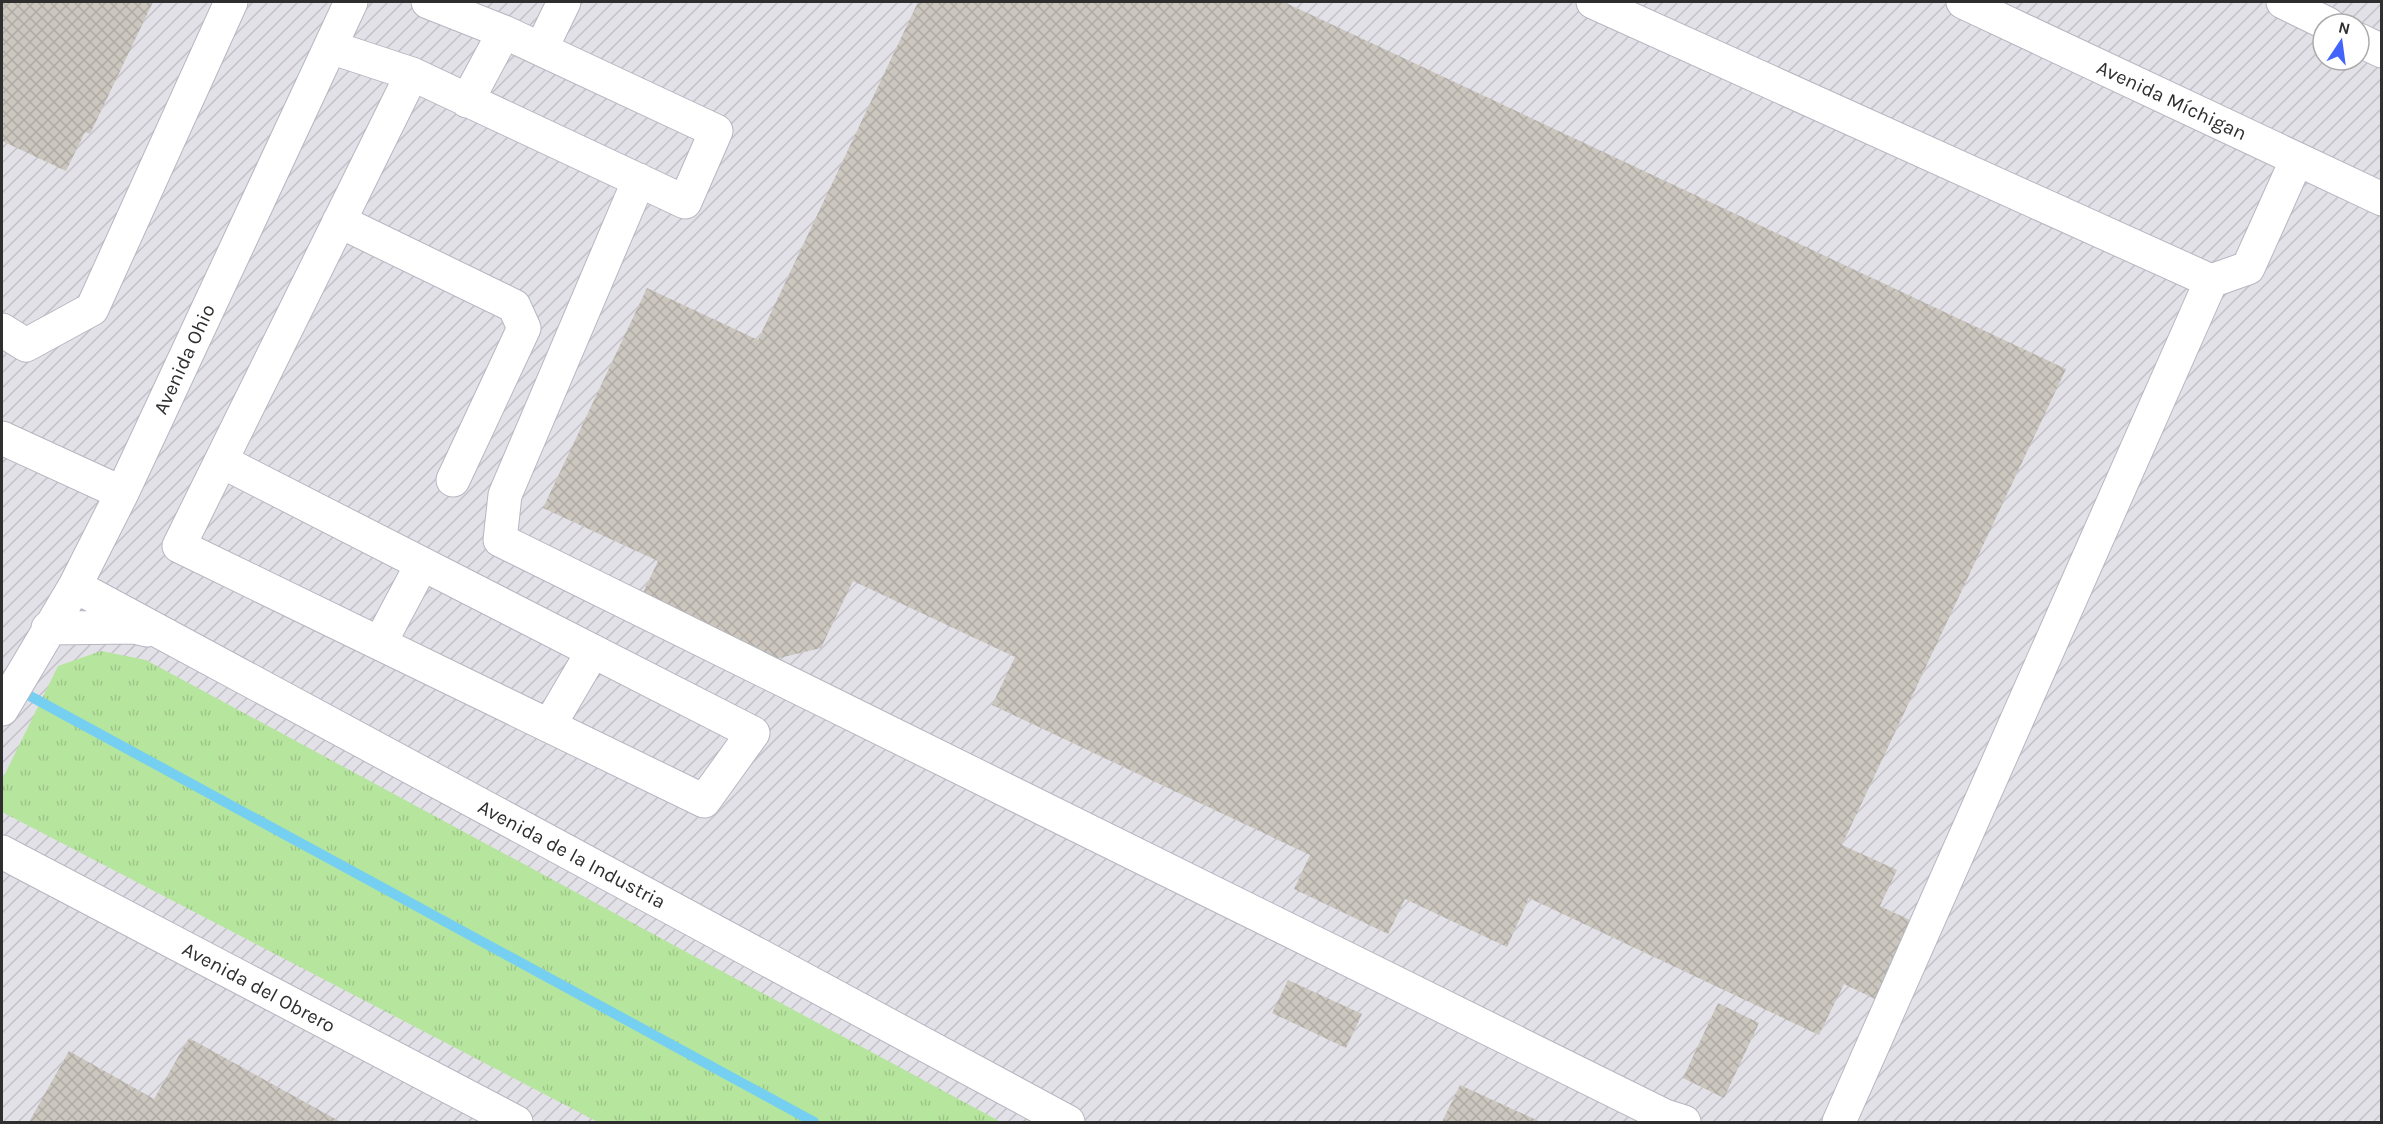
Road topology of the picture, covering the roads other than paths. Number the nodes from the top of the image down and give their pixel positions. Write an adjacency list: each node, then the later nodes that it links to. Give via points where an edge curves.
1 (231, 2): 19 (street, via 92,309 26,345)
2 (351, 2): 10 (street, Avenida Ohio)
3 (428, 2): 9 (street)
4 (564, 2): 11 (street)
5 (1593, 2): 18 (street)
6 (1963, 2): 14 (street, Avenida Míchigan)
7 (2283, 2): 8 (street)
8 (2311, 16)
9 (504, 32): 11 (street); 13 (street)
10 (330, 47): 12 (street); 23 (street, Avenida Ohio)
11 (541, 49): 15 (street, via 717,131 685,201)
12 (412, 74): 13 (street); 17 (street)
13 (468, 101): 15 (street)
14 (2297, 159): 16 (street, Avenida Míchigan); 18 (street, via 2248,268)
15 (639, 180): 35 (street, via 505,495 500,540)
16 (2382, 199)
17 (339, 221): 21 (street); 22 (street, via 514,306 524,328)
18 (2211, 281): 36 (street)
19 (2, 330)
20 (2, 438): 23 (street)
21 (221, 461): 24 (street); 28 (street, via 179,546)
22 (453, 480)
23 (122, 493): 25 (street, Avenida Ohio)
24 (422, 564): 28 (street); 29 (street)
25 (75, 586): 26 (street, Avenida de la Industria); 27 (street, Avenida Ohio)
26 (166, 634): 27 (street, via 135,627); 34 (street, Avenida de la Industria)
27 (40, 641): 30 (street, Avenida Ohio)
28 (380, 644): 31 (street)
29 (593, 651): 31 (street); 31 (street, via 753,733 704,801)
30 (4, 704)
31 (549, 726)
32 (2, 852): 33 (street, Avenida del Obrero)
33 (498, 1118)
34 (1068, 1122)
35 (1684, 1122)
36 (1839, 1122)

